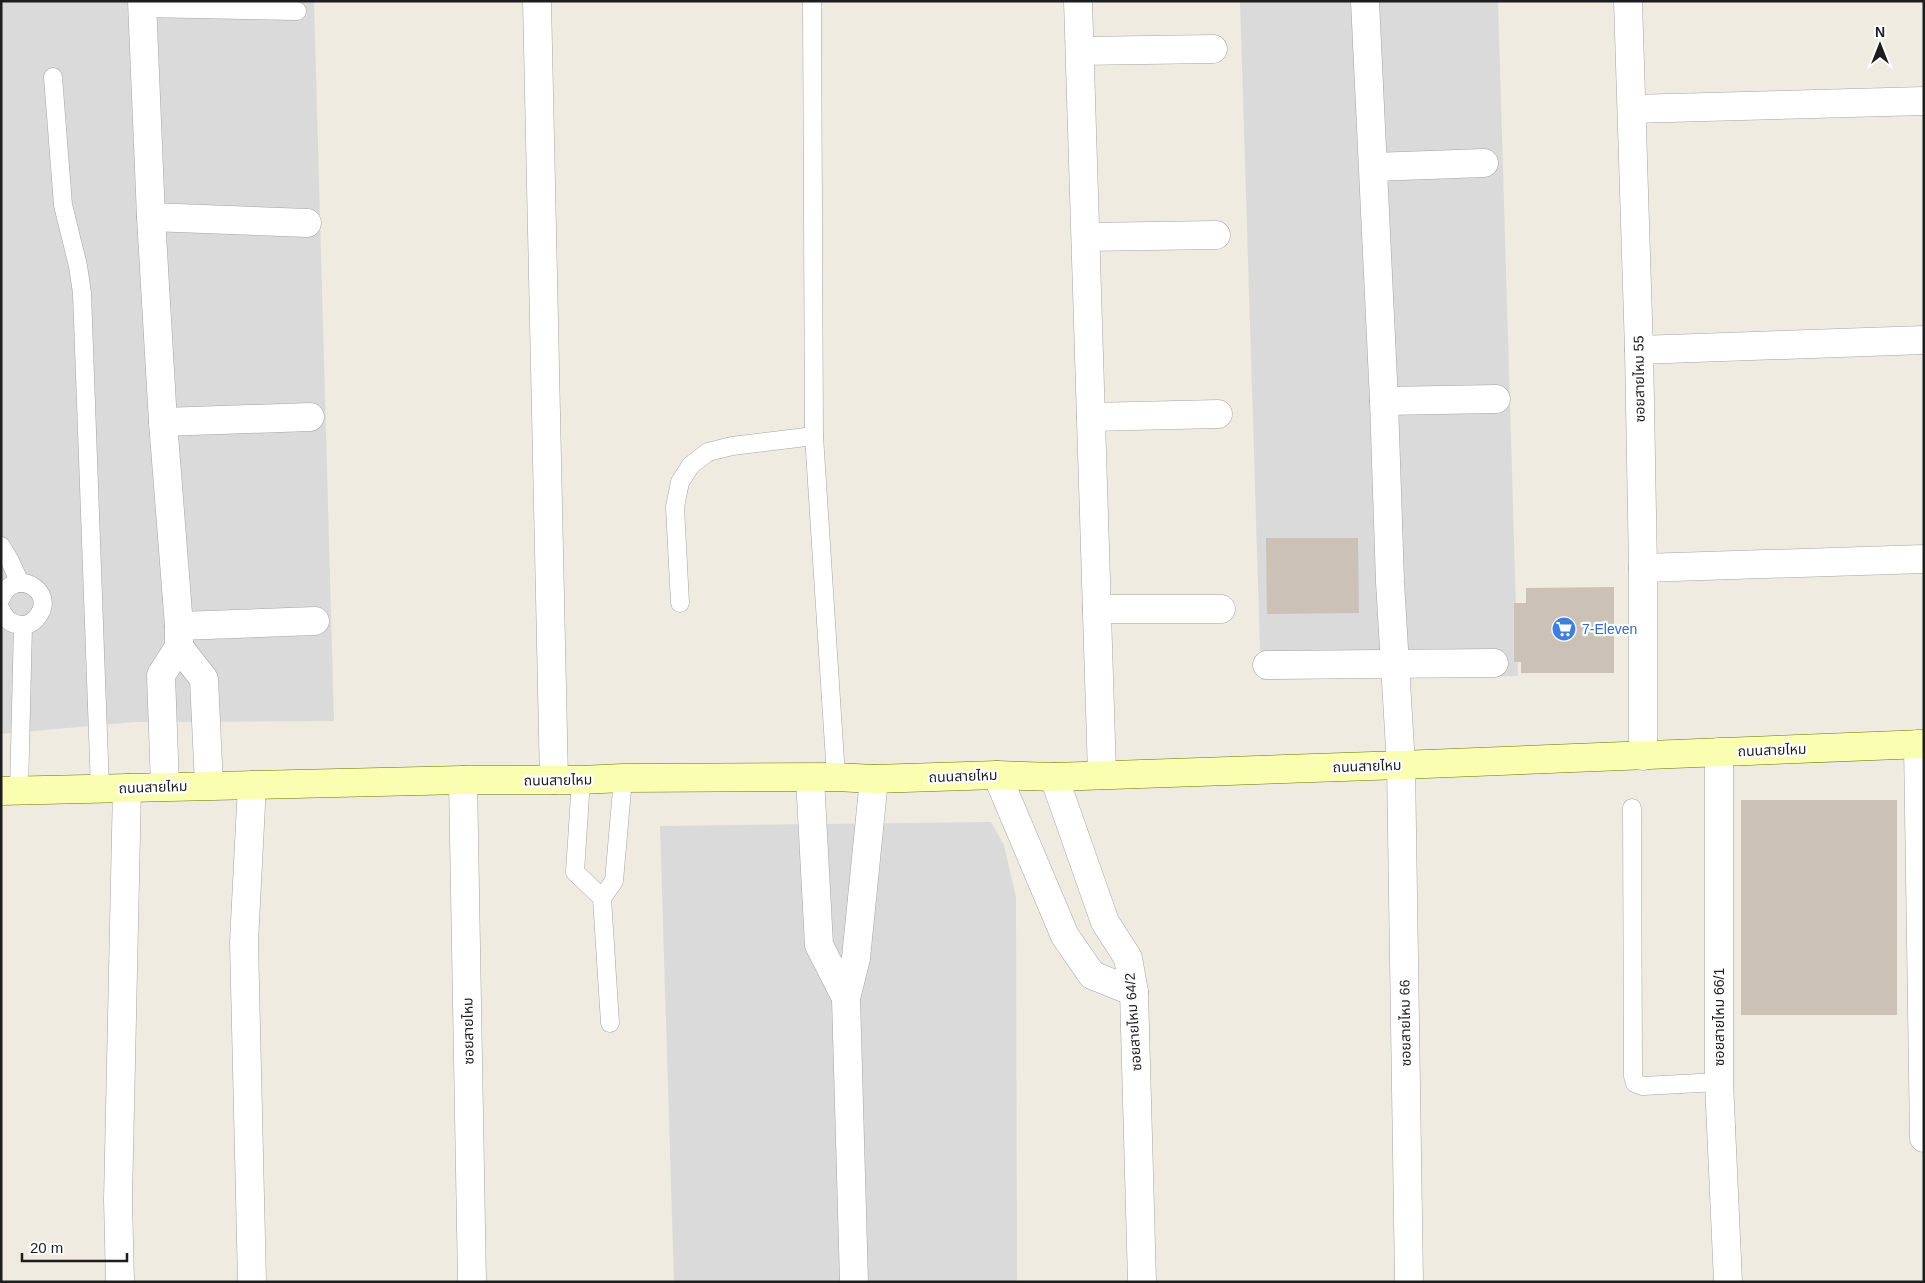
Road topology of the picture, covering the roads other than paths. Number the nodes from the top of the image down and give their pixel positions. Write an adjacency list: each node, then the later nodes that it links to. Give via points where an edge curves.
1 (537, 1): 54 (street)
2 (812, 1): 27 (lane)
3 (1078, 1): 9 (street)
4 (1366, 1): 14 (street, ซอยสายไหม 66)
5 (1628, 1): 12 (street, ซอยสายไหม 55)
6 (142, 4): 7 (lane); 15 (street)
7 (297, 11)
8 (1214, 49): 9 (street)
9 (1080, 51): 18 (street)
10 (53, 77): 59 (lane, via 63,205 82,292)
11 (1924, 101): 12 (street)
12 (1632, 109): 20 (street, ซอยสายไหม 55)
13 (1484, 163): 14 (street)
14 (1374, 167): 22 (street, ซอยสายไหม 66)
15 (151, 218): 16 (street); 26 (street)
16 (307, 223)
17 (1216, 235): 18 (street)
18 (1086, 237): 25 (street)
19 (1924, 340): 20 (street)
20 (1639, 350): 30 (street, ซอยสายไหม 55)
21 (1496, 400): 22 (street)
22 (1384, 401): 41 (street, ซอยสายไหม 66)
23 (1218, 414): 25 (street)
24 (310, 417): 26 (street)
25 (1091, 417): 34 (street)
26 (163, 422): 39 (street)
27 (814, 436): 33 (lane, via 732,446 708,452 691,465 680,482 675,507); 51 (lane)
28 (1, 546): 31 (lane)
29 (1924, 559): 30 (street)
30 (1643, 568): 45 (street, ซอยสายไหม 55)
31 (20, 583): 32 (lane, via 11,586); 38 (lane, via 30,584 37,590 43,607 39,616)
32 (1, 598)
33 (680, 603)
34 (1097, 609): 35 (street); 47 (street)
35 (1221, 609)
36 (1, 610): 38 (lane, via 14,624)
37 (315, 621): 39 (street)
38 (23, 625): 60 (lane)
39 (179, 637): 56 (street, via 204,679); 58 (street, via 161,675)
40 (1494, 663): 41 (street)
41 (1395, 664): 42 (street); 46 (street, ซอยสายไหม 66)
42 (1267, 665)
43 (1921, 744): 44 (main road, ถนนสายไหม); 67 (street)
44 (1719, 752): 45 (main road, ถนนสายไหม); 66 (street, ซอยสายไหม 66/1)
45 (1644, 756): 46 (main road, ถนนสายไหม)
46 (1401, 765): 47 (main road, ถนนสายไหม); 73 (street, ซอยสายไหม 66)
47 (1102, 774): 49 (main road, ถนนสายไหม)
48 (997, 775): 49 (main road, ถนนสายไหม); 52 (main road, ถนนสายไหม); 63 (street, via 1065,936 1092,975)
49 (1054, 777): 63 (street, ซอยสายไหม 64/2, via 1105,922 1128,958)
50 (623, 778): 51 (main road, ถนนสายไหม); 55 (main road, ถนนสายไหม); 62 (lane, via 614,881)
51 (823, 778): 52 (main road, ถนนสายไหม); 64 (street, via 819,945)
52 (874, 779): 64 (street, via 856,958)
53 (464, 780): 54 (main road, ถนนสายไหม); 57 (main road, ถนนสายไหม); 70 (street, ซอยสายไหม)
54 (554, 780): 55 (main road, ถนนสายไหม)
55 (581, 780): 62 (lane, via 575,872)
56 (209, 785): 57 (main road, ถนนสายไหม); 58 (main road, ถนนสายไหม)
57 (252, 785): 69 (street, via 244,942)
58 (166, 786): 59 (main road, ถนนสายไหม)
59 (113, 789): 60 (main road, ถนนสายไหม); 68 (street)
60 (10, 791)
61 (1632, 808): 66 (lane, via 1635,1083 1644,1086)
62 (602, 898): 65 (lane)
63 (1134, 992): 72 (street, ซอยสายไหม 64/2)
64 (846, 998): 71 (street)
65 (610, 1023)
66 (1719, 1082): 74 (street, ซอยสายไหม 66/1)
67 (1924, 1138)
68 (120, 1282)
69 (252, 1282)
70 (472, 1282)
71 (854, 1282)
72 (1142, 1282)
73 (1409, 1282)
74 (1728, 1282)

